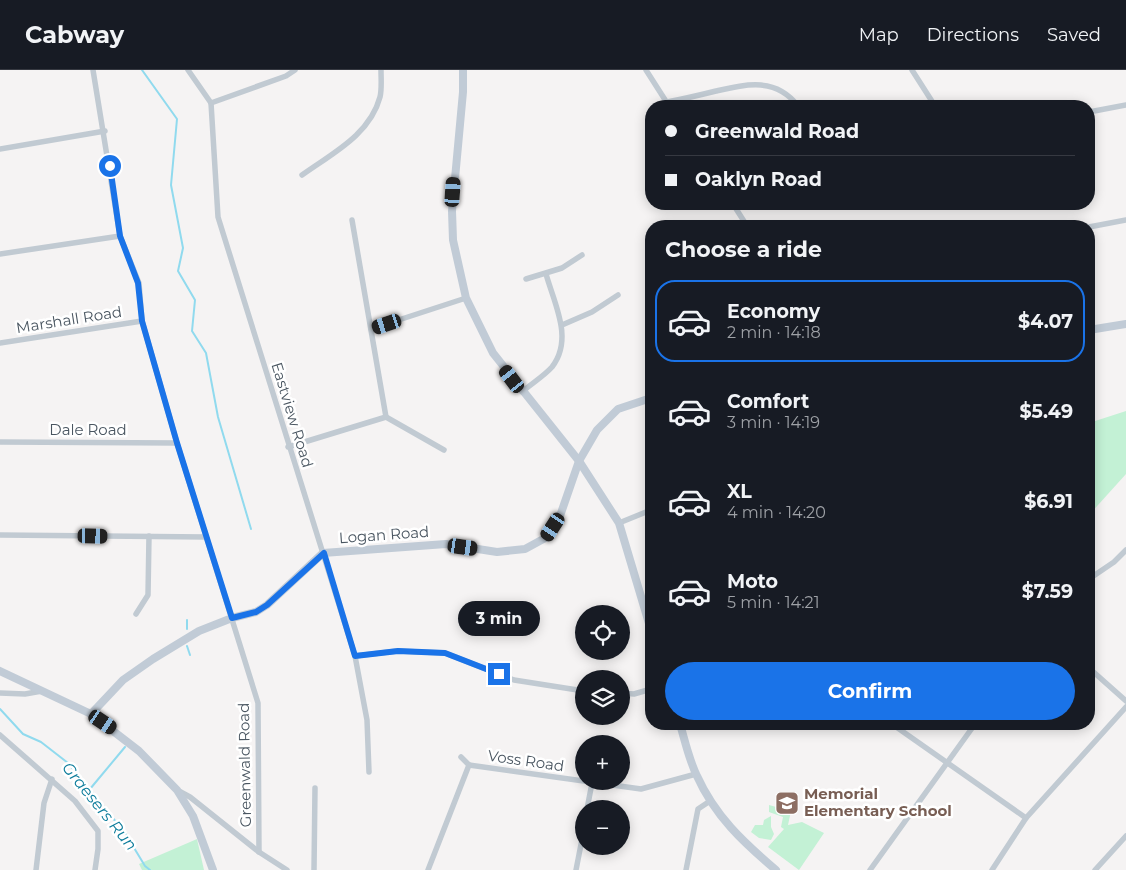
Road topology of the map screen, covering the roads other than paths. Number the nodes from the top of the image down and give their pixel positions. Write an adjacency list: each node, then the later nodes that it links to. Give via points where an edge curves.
1 (93, 70): 15 (street, Greenwald Road)
2 (188, 70): 12 (street)
3 (295, 70): 12 (street)
4 (381, 70): 17 (street, via 380,96 370,120 352,139)
5 (463, 70): 27 (street, via 464,92 452,211 453,240)
6 (646, 70): 8 (street)
7 (912, 70): 11 (street)
8 (665, 100)
9 (685, 100): 10 (street, via 755,83 773,86)
10 (792, 100)
11 (931, 100)
12 (211, 103): 39 (street, Eastview Road, via 218,217)
13 (1126, 105): 14 (street)
14 (1095, 111)
15 (104, 131): 16 (street); 21 (street, Greenwald Road)
16 (0, 149)
17 (302, 175)
18 (352, 220): 31 (street)
19 (1126, 220): 20 (street)
20 (1095, 226)
21 (120, 236): 22 (street); 28 (street, Greenwald Road, via 138,283)
22 (0, 254)
23 (582, 255): 24 (street)
24 (546, 274): 25 (street); 30 (street)
25 (526, 279)
26 (618, 295): 30 (street, via 592,312)
27 (466, 298): 31 (street); 34 (street, via 493,353)
28 (142, 321): 33 (street, Marshall Road); 38 (street, Greenwald Road)
29 (1126, 324): 32 (street)
30 (562, 325): 34 (street, via 561,348 552,367)
31 (371, 329): 36 (street)
32 (1095, 329)
33 (0, 343)
34 (522, 392): 41 (street)
35 (645, 400): 41 (street, Logan Road, via 618,409 597,430)
36 (386, 417): 39 (street); 40 (street)
37 (0, 442): 38 (street, Dale Road)
38 (177, 443): 46 (street, Greenwald Road)
39 (288, 447): 48 (street, Eastview Road)
40 (444, 450)
41 (579, 461): 43 (street); 48 (street, Logan Road, via 560,516 547,537 525,549 496,552 446,544)
42 (645, 512): 43 (street)
43 (619, 523): 50 (street)
44 (0, 535): 45 (street)
45 (149, 536): 46 (street); 51 (street, via 148,595)
46 (206, 537): 52 (street, Greenwald Road)
47 (1126, 550): 49 (street)
48 (324, 553): 52 (street, Logan Road, via 267,605 256,612); 53 (street, Eastview Road)
49 (1095, 575)
50 (645, 610)
51 (136, 614)
52 (232, 618): 63 (street, Logan Road, via 199,631 153,659 124,680); 81 (street, Greenwald Road, via 258,703)
53 (355, 656): 56 (street, via 398,651 445,653 514,680); 71 (street, Eastview Road, via 367,720)
54 (0, 671): 57 (street)
55 (1095, 673): 61 (street)
56 (575, 690)
57 (42, 691): 59 (street); 63 (street)
58 (645, 691): 60 (street)
59 (0, 693)
60 (630, 694)
61 (1126, 701)
62 (1126, 707): 79 (street)
63 (91, 714): 77 (street, via 139,751)
64 (682, 730): 72 (street)
65 (901, 730): 69 (street)
66 (970, 730): 69 (street)
67 (0, 735): 73 (street)
68 (461, 757): 70 (street)
69 (946, 762): 79 (street); 92 (street)
70 (469, 765): 74 (street, Voss Road); 88 (street)
71 (369, 772)
72 (696, 774): 76 (street, Voss Road, via 641,789); 78 (street)
73 (52, 779): 83 (street, via 44,803); 84 (street, via 75,801 98,831)
74 (575, 781)
75 (315, 788): 87 (street)
76 (630, 788)
77 (177, 790): 81 (street); 85 (street, via 193,816)
78 (710, 801): 90 (street, via 698,808); 91 (street, via 740,840)
79 (1026, 818): 93 (street)
80 (1126, 836): 94 (street)
81 (259, 852): 86 (street)
82 (579, 855): 89 (street)
83 (36, 870)
84 (95, 870)
85 (213, 870)
86 (287, 870)
87 (314, 870)
88 (428, 870)
89 (576, 870)
90 (686, 870)
91 (776, 870)
92 (870, 870)
93 (992, 870)
94 (1095, 870)

